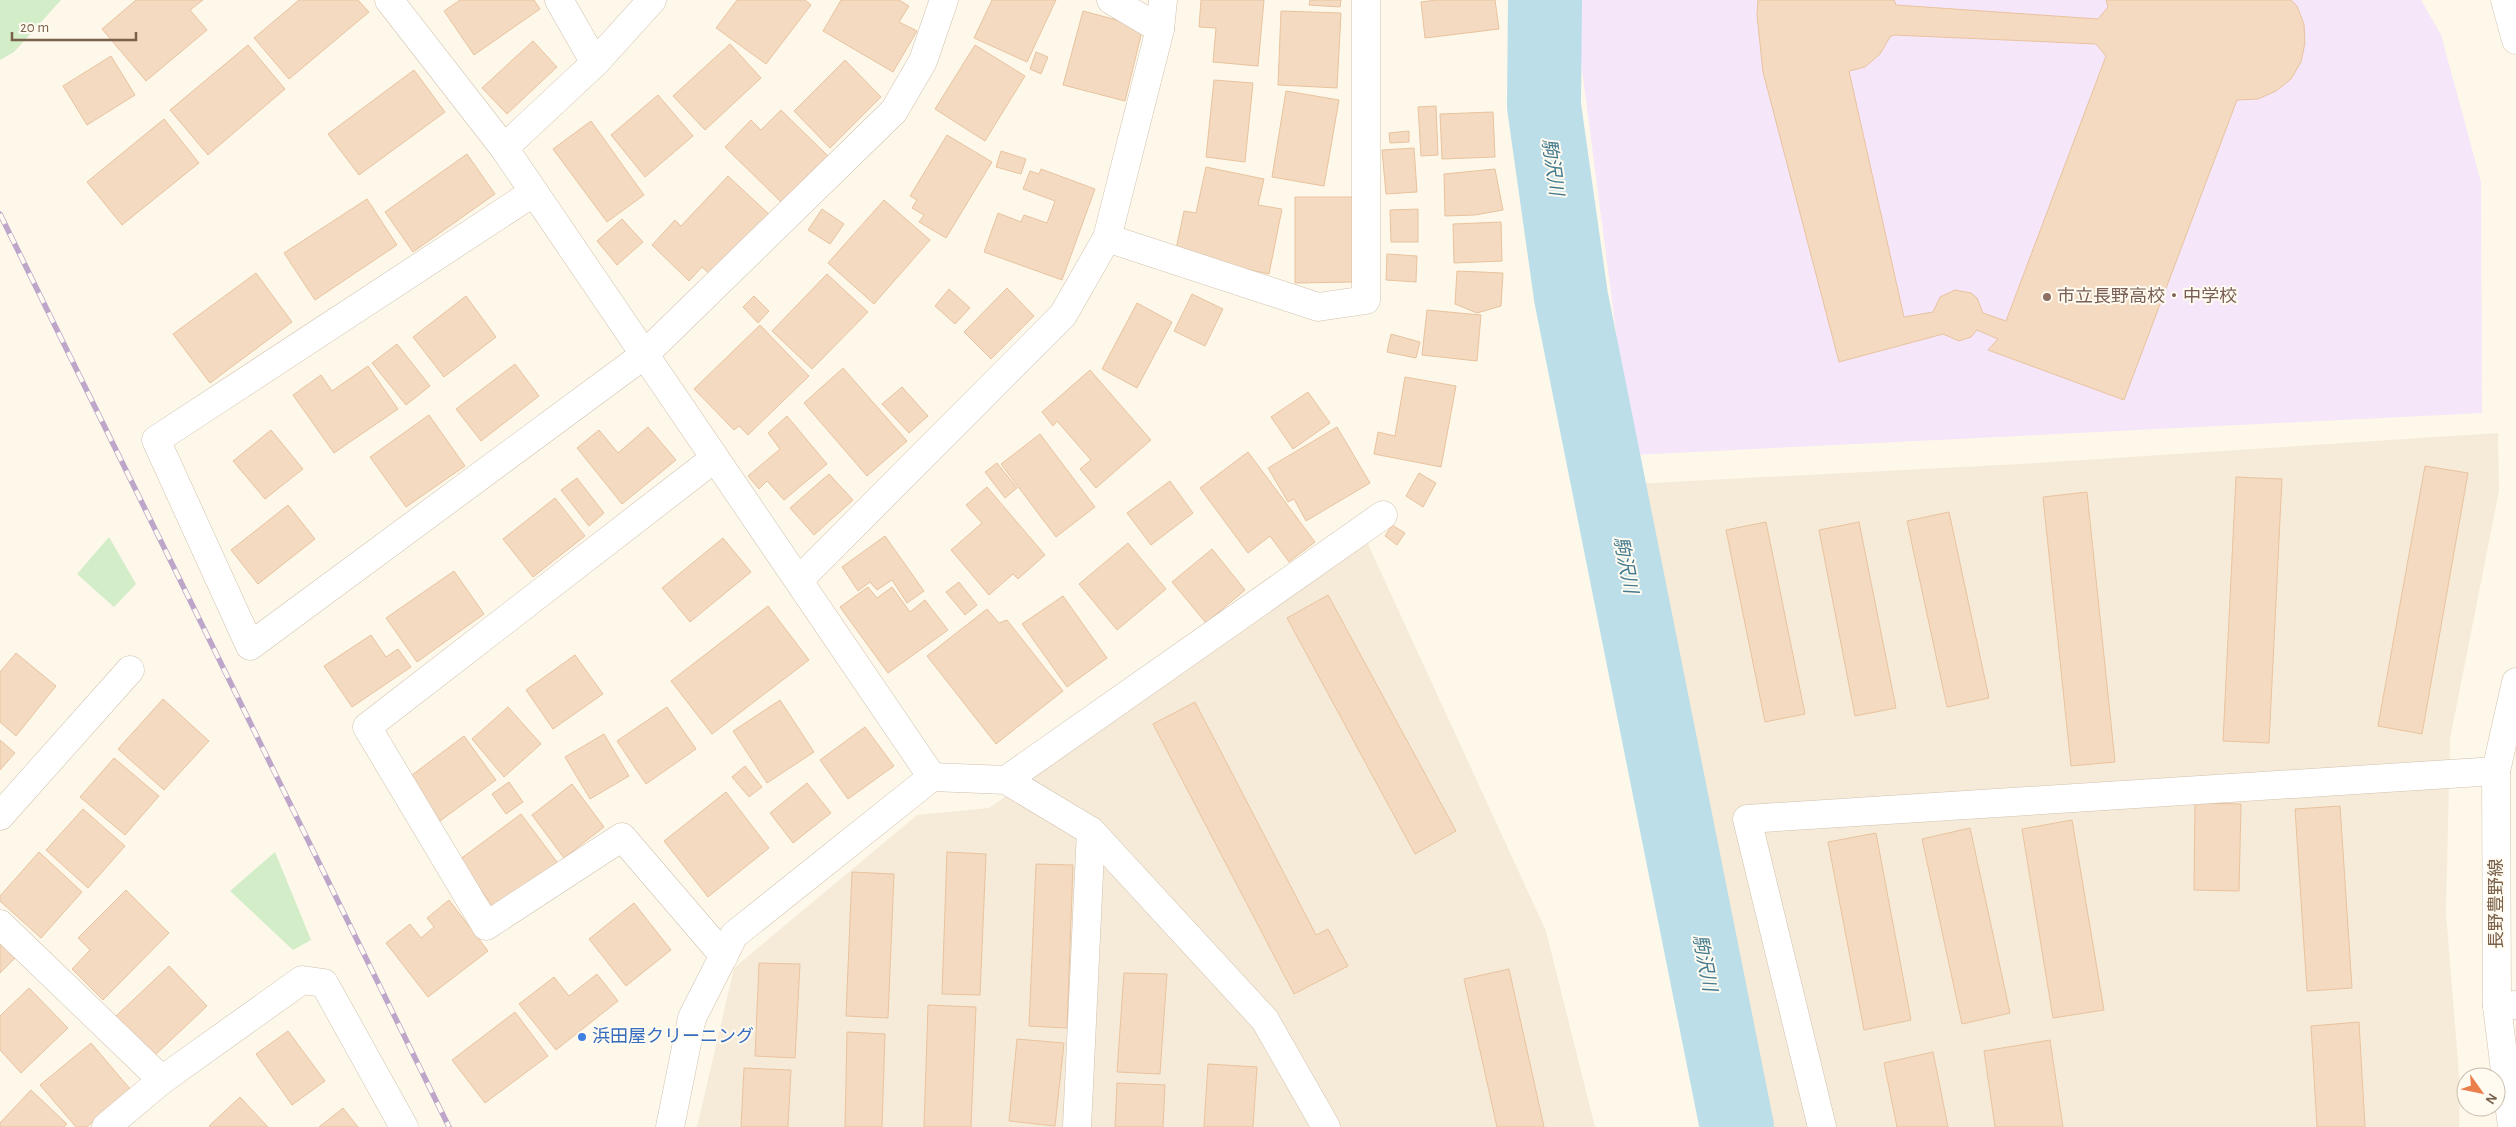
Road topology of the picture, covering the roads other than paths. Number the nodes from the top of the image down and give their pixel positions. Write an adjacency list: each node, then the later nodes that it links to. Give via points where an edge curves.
1 (389, 0): 12 (street)
2 (558, 0): 11 (street)
3 (652, 0): 11 (street)
4 (944, 0): 15 (street, via 923,61 894,111)
5 (1110, 0): 9 (street)
6 (1163, 0): 9 (street)
7 (1366, 0): 14 (street, via 1366,300 1318,307)
8 (2505, 0): 10 (street)
9 (1160, 29): 14 (street)
10 (2516, 40)
11 (595, 64): 12 (street)
12 (504, 148): 13 (street)
13 (534, 192): 15 (street); 15 (street, via 156,440 250,646)
14 (1107, 238): 18 (street, via 1063,315)
15 (644, 355): 16 (street)
16 (715, 458): 18 (street); 27 (street, via 367,727 486,926 622,837)
17 (1383, 515): 23 (street)
18 (800, 580): 22 (street)
19 (130, 670): 24 (street)
20 (2516, 682): 21 (street, 長野豊野線)
21 (2496, 771): 28 (street, 長野豊野線); 35 (street, via 1747,819)
22 (932, 777): 23 (street); 27 (street, via 734,934)
23 (1006, 780): 25 (street)
24 (0, 816)
25 (1091, 832): 33 (street); 34 (street, via 1265,1020)
26 (0, 924): 29 (street)
27 (724, 956): 32 (street, via 692,1018)
28 (2506, 1005): 36 (street, 長野豊野線)
29 (162, 1080): 30 (street); 31 (street, via 302,980 324,983)
30 (106, 1127)
31 (404, 1127)
32 (670, 1127)
33 (1077, 1127)
34 (1326, 1127)
35 (1822, 1127)
36 (2512, 1127)

